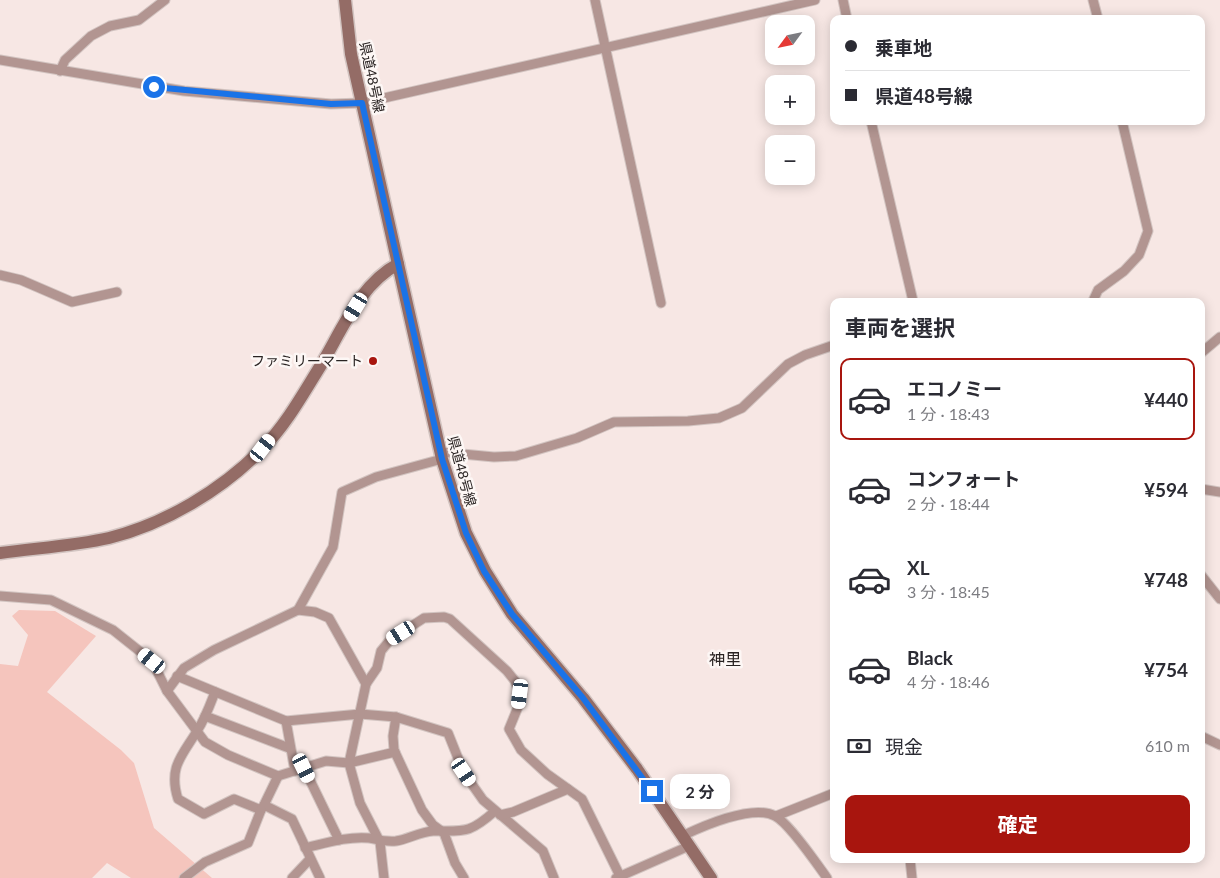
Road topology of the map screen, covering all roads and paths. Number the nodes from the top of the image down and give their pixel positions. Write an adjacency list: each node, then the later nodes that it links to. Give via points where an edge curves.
1 (164, 0): 11 (street, via 139,20 110,26 92,36 65,60)
2 (345, 0): 12 (main road, 県道48号線, via 351,54)
3 (595, 0): 9 (street)
4 (816, 0): 9 (street)
5 (843, 0): 7 (street)
6 (1094, 0): 8 (street)
7 (847, 15)
8 (1097, 15)
9 (606, 47): 12 (street); 20 (street)
10 (0, 60): 11 (street)
11 (60, 71): 12 (street, via 184,91 331,104)
12 (362, 103): 15 (main road, 県道48号線)
13 (872, 125): 18 (street)
14 (1123, 125): 19 (street, via 1148,231 1138,254 1124,272 1098,290)
15 (398, 264): 24 (main road, 県道48号線); 27 (main road, via 370,285 298,404 263,448 226,481 189,505 109,538)
16 (0, 275): 17 (street, via 21,280 72,302)
17 (117, 292)
18 (912, 298)
19 (1094, 298)
20 (661, 303)
21 (1220, 337): 23 (street)
22 (830, 346): 24 (street, via 788,364 742,408 719,418 688,422 614,422 577,438 516,456)
23 (1205, 349)
24 (441, 456): 31 (street, via 342,492 333,547); 55 (main road, 県道48号線, via 466,533 497,593 521,627 627,755)
25 (1205, 490): 26 (street)
26 (1220, 492)
27 (0, 553)
28 (1205, 580): 30 (street)
29 (0, 596): 34 (street, via 51,600 113,630 152,661)
30 (1220, 599)
31 (298, 610): 32 (street, via 214,650 184,668); 33 (street, via 329,618)
32 (178, 676): 34 (street); 35 (street)
33 (366, 684): 36 (street); 48 (street, via 377,668 381,650 390,640 424,618 450,619 515,681 520,694 509,729 521,750)
34 (167, 691): 40 (street)
35 (215, 692): 37 (street); 39 (street)
36 (360, 714): 38 (street); 39 (street); 45 (street)
37 (205, 716): 40 (street); 43 (street)
38 (396, 717): 44 (street); 51 (street, via 448,733 464,772 483,800)
39 (286, 721): 43 (street)
40 (197, 731): 47 (street, via 205,742 228,755); 50 (street, via 177,760 174,788 178,799 204,814 234,799)
41 (1205, 738): 42 (street)
42 (1220, 745)
43 (289, 748): 46 (street)
44 (395, 752): 45 (street); 53 (street, via 422,810)
45 (349, 763): 46 (street, via 326,761); 56 (street, via 360,803)
46 (300, 769): 47 (street); 54 (street)
47 (278, 776): 50 (street)
48 (568, 789): 51 (street, via 513,812); 60 (street, via 582,799)
49 (830, 795): 52 (street)
50 (262, 808): 57 (street, via 292,819); 61 (street, via 248,843 205,862)
51 (497, 813): 53 (street, via 464,832); 66 (street, via 543,851)
52 (776, 816): 55 (street, via 742,814 722,820); 68 (street, via 805,847)
53 (444, 833): 56 (street, via 432,831); 65 (street)
54 (339, 840): 56 (street, via 370,838); 57 (street)
55 (686, 841): 60 (street); 67 (main road, 県道48号線)
56 (380, 842): 64 (street)
57 (305, 848): 58 (street)
58 (310, 859): 62 (street); 63 (street)
59 (910, 863): 69 (street)
60 (624, 876)
61 (184, 878)
62 (292, 878)
63 (320, 878)
64 (384, 878)
65 (464, 878)
66 (554, 878)
67 (711, 878)
68 (827, 878)
69 (912, 878)

